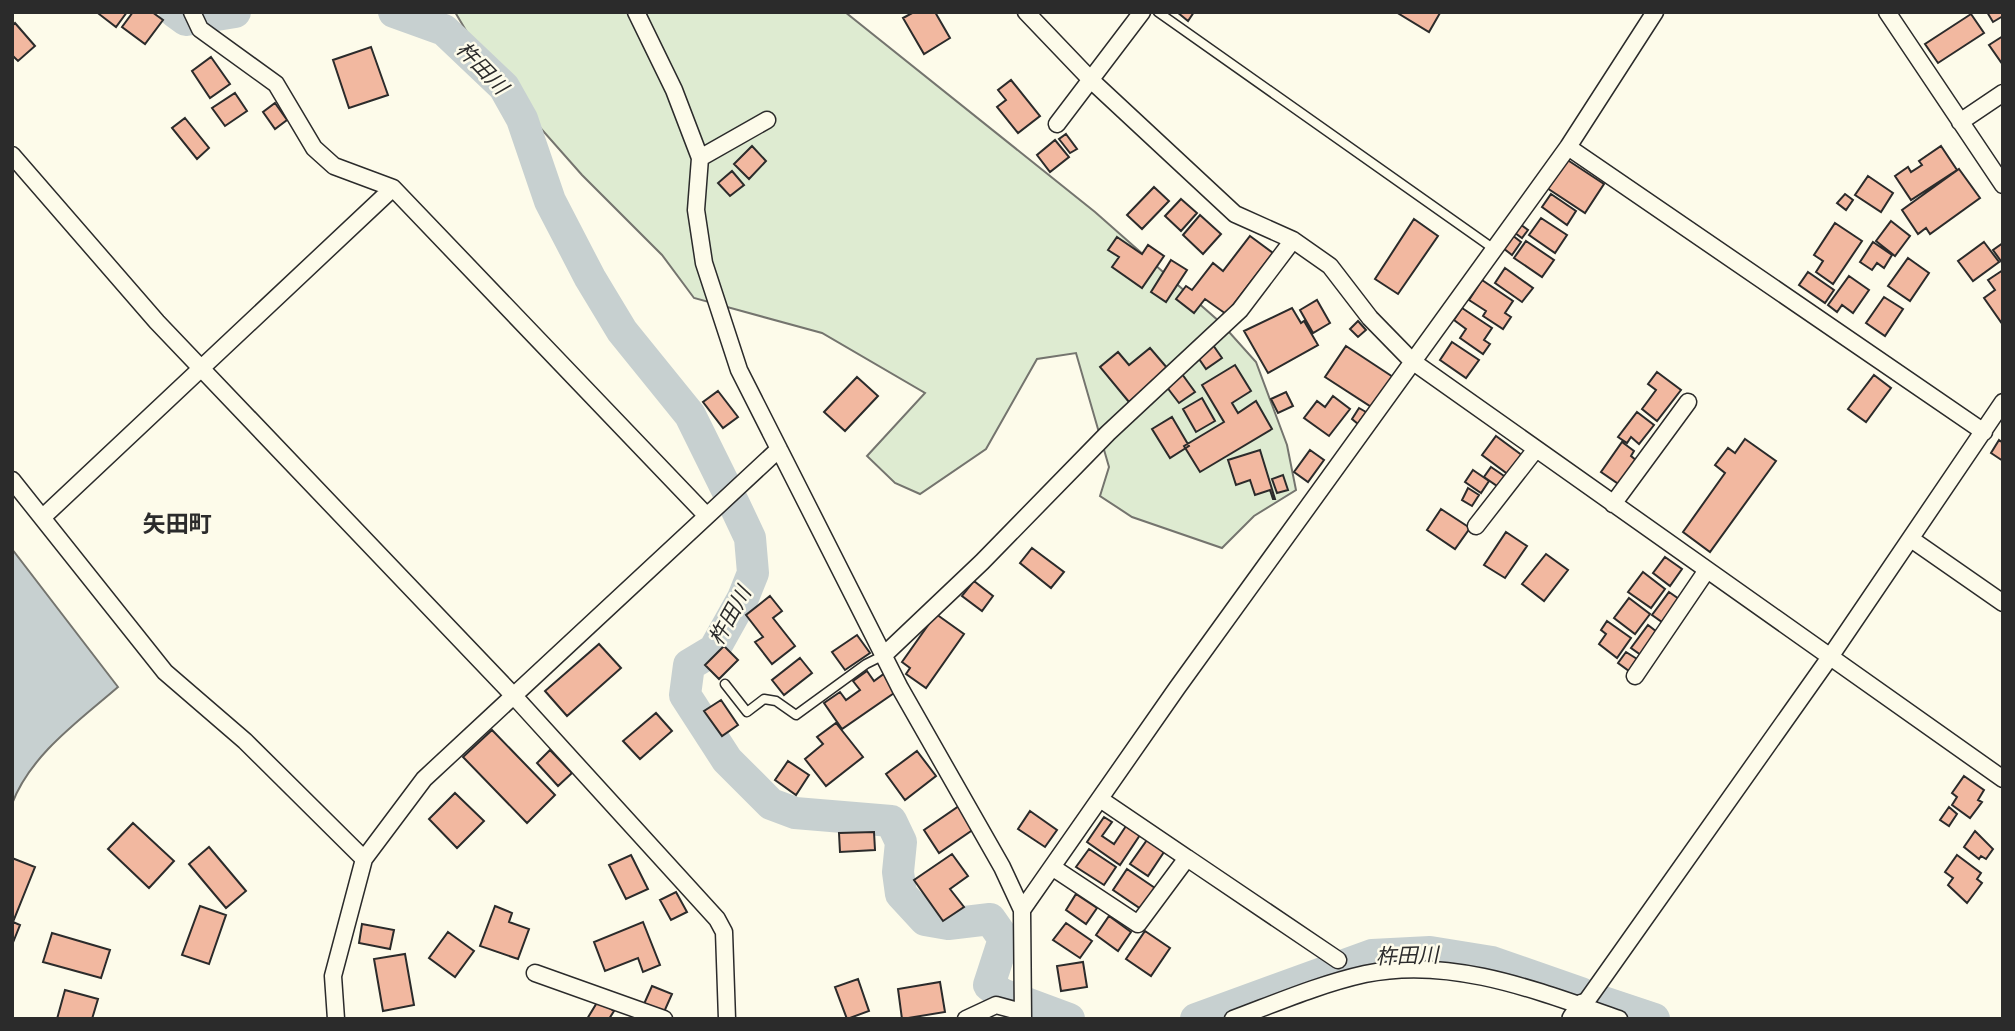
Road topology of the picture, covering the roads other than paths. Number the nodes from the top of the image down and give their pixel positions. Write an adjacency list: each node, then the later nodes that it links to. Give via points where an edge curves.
1 (636, 12): 15 (street)
2 (1026, 12): 8 (street)
3 (1142, 12): 8 (street)
4 (1158, 12): 19 (lane)
5 (1655, 12): 13 (street)
6 (1888, 12): 11 (street)
7 (194, 16): 17 (street, via 200,29 276,84 314,148 334,166)
8 (1092, 81): 12 (street); 18 (street, via 1235,214)
9 (2003, 93): 11 (street)
10 (767, 120): 15 (street)
11 (1960, 122): 16 (street)
12 (1057, 124)
13 (1568, 147): 19 (street); 24 (street)
14 (12, 155): 21 (street)
15 (700, 158): 25 (street, via 696,210 704,263 739,370)
16 (2003, 185)
17 (393, 188): 21 (street); 29 (street)
18 (1293, 240): 20 (street, via 1330,266 1370,318); 35 (street, via 1240,310)
19 (1494, 249): 20 (street)
20 (1412, 361): 26 (street); 41 (street)
21 (202, 367): 30 (street); 39 (street)
22 (1688, 402): 28 (street)
23 (2003, 402): 24 (street)
24 (1984, 432): 32 (street)
25 (779, 449): 29 (street); 35 (street)
26 (1536, 449): 28 (street); 31 (street)
27 (12, 480): 30 (street)
28 (1613, 504): 33 (street)
29 (706, 516): 39 (street)
30 (43, 517): 42 (street, via 165,672 245,741)
31 (1476, 526)
32 (1911, 539): 34 (street); 36 (street)
33 (1707, 570): 36 (street); 37 (street)
34 (2003, 603)
35 (884, 654): 38 (lane, via 796,715 776,701 764,699 747,712); 45 (street)
36 (1830, 657): 40 (street); 49 (street)
37 (1635, 676)
38 (725, 684)
39 (513, 695): 42 (street, via 424,779); 52 (street, via 717,919 724,932)
40 (2003, 779)
41 (1100, 799): 43 (street); 44 (street)
42 (364, 859): 50 (street, via 333,976)
43 (1186, 859): 44 (street, via 1138,924); 46 (street)
44 (1052, 867): 45 (street)
45 (1022, 910): 48 (street)
46 (1338, 960)
47 (536, 973): 51 (street)
48 (1022, 1009): 53 (street, via 996,1005)
49 (1579, 1013): 54 (street, via 1497,979 1431,970 1367,974); 55 (street)
50 (336, 1019)
51 (664, 1019)
52 (727, 1019)
53 (966, 1019)
54 (1233, 1019)
55 (1619, 1019)

